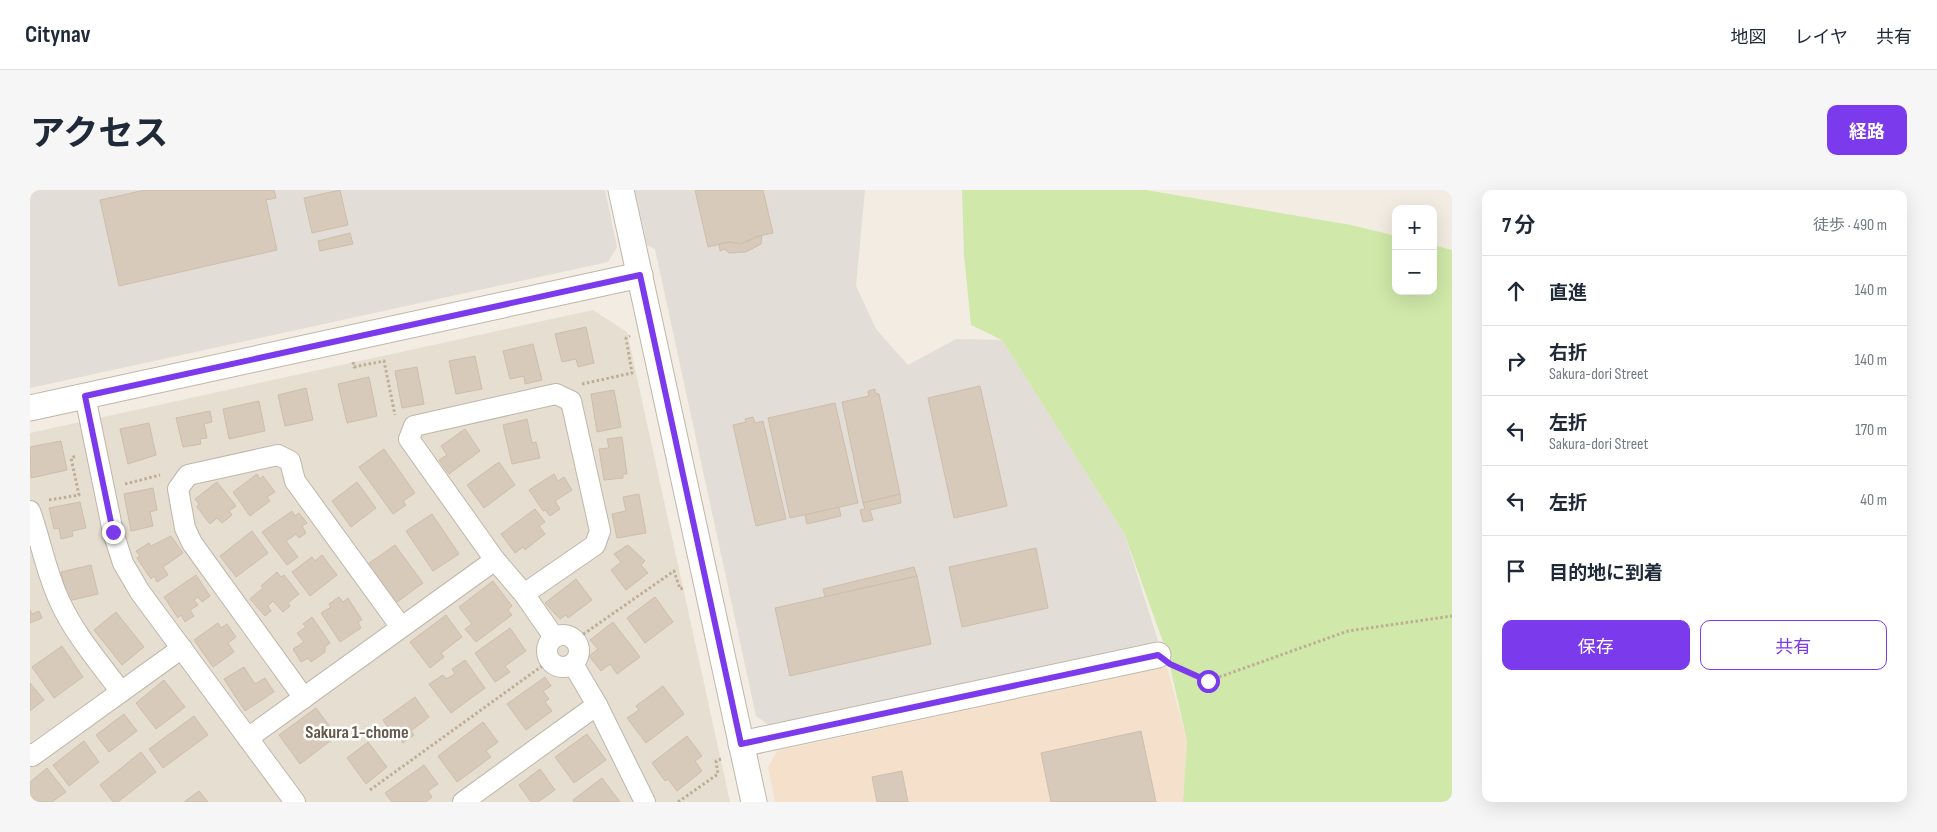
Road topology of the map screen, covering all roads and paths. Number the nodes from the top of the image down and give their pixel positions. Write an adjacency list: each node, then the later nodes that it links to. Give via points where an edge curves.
1 (621, 190): 2 (street)
2 (640, 275): 6 (street); 28 (street)
3 (637, 334): 5 (path, via 626,338 632,373 576,385)
4 (351, 356): 8 (path, via 354,368 384,361 397,421)
5 (556, 394): 8 (street, via 414,426); 15 (street, via 572,401 600,531 595,545)
6 (85, 396): 7 (street); 20 (street, via 113,532 123,563 140,592)
7 (30, 408)
8 (409, 439): 13 (street)
9 (82, 455): 12 (path, via 71,458 78,495)
10 (188, 475): 11 (path, via 166,474); 17 (street, via 278,455 290,461 295,481); 25 (street, via 178,489 192,543)
11 (121, 485)
12 (38, 506): 24 (street, via 50,580 60,604)
13 (495, 560): 15 (street); 17 (street)
14 (692, 586): 19 (path, via 680,589 674,571)
15 (524, 594): 18 (street)
16 (1452, 616): 21 (path, via 1348,631 1208,681)
17 (401, 627): 25 (street)
18 (554, 637): 19 (street, via 565,635); 22 (street, via 547,645)
19 (575, 640): 23 (street, via 579,650)
20 (182, 648): 24 (street); 27 (street)
21 (1158, 655): 28 (street)
22 (549, 661): 23 (street, via 558,667); 30 (path)
23 (573, 664): 26 (street)
24 (121, 692): 29 (street)
25 (304, 698): 27 (street)
26 (597, 705): 32 (street); 33 (street)
27 (248, 738): 31 (street)
28 (735, 750): 34 (path, via 716,761 718,774); 35 (street)
29 (31, 756)
30 (370, 790)
31 (295, 802)
32 (463, 802)
33 (645, 802)
34 (678, 802)
35 (754, 802)

